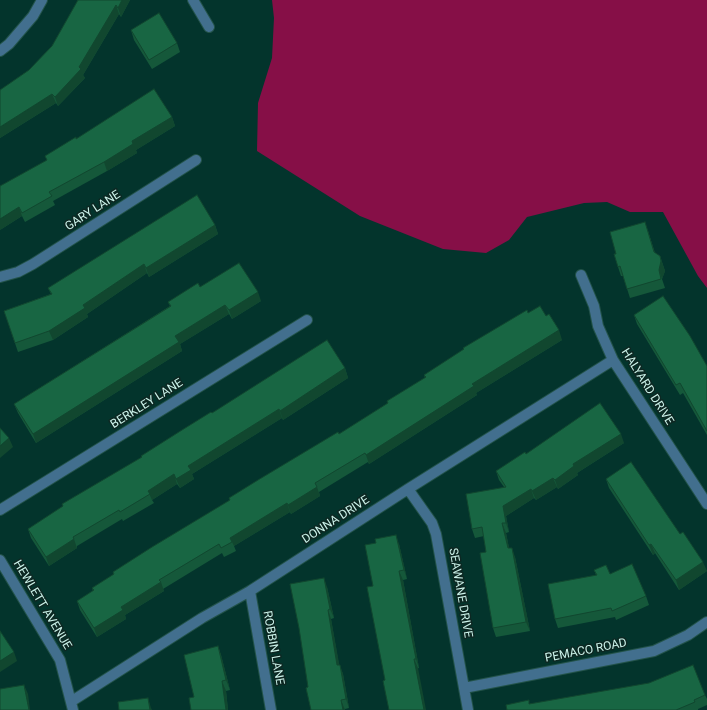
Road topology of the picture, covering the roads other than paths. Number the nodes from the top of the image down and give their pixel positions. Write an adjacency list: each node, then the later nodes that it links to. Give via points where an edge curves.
1 (42, 0): 4 (street, via 33,16)
2 (193, 0): 3 (street)
3 (209, 27)
4 (0, 52)
5 (196, 160): 7 (street, GARY LANE, via 33,264)
6 (581, 275): 9 (street, HALYARD DRIVE, via 594,306 598,326)
7 (0, 277)
8 (307, 320): 12 (street, BERKLEY LANE)
9 (613, 360): 10 (street, DONNA DRIVE); 11 (street, HALYARD DRIVE)
10 (408, 489): 14 (street, DONNA DRIVE); 16 (street, SEAWANE DRIVE, via 432,523 436,534)
11 (707, 504)
12 (0, 510)
13 (0, 560): 17 (street, HEWLETT AVENUE, via 55,649 65,672)
14 (250, 592): 17 (street, DONNA DRIVE, via 202,618); 18 (street, ROBBIN LANE)
15 (707, 622): 16 (street, PEMACO ROAD, via 654,652)
16 (464, 688): 19 (street, SEAWANE DRIVE)
17 (72, 706)
18 (271, 710)
19 (468, 710)

